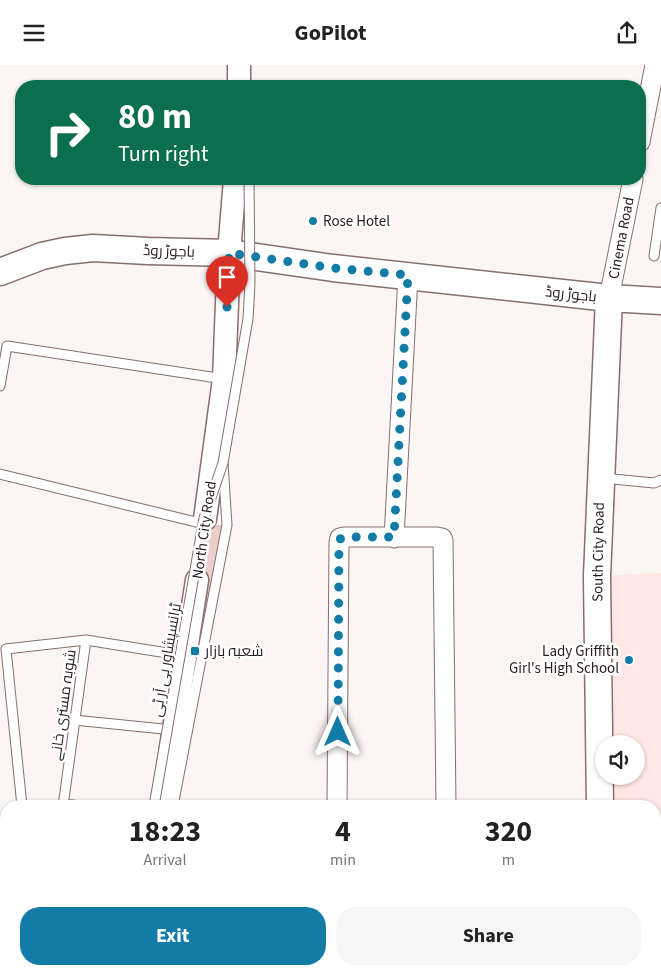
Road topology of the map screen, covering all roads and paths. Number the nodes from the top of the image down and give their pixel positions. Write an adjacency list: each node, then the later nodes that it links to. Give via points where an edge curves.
1 (239, 65): 3 (street)
2 (655, 65): 4 (street)
3 (238, 80)
4 (646, 111)
5 (235, 185): 10 (street, North City Road)
6 (249, 185): 18 (lane, ٹرانسپشاور بی آر ٹی, bridge, via 250,306)
7 (632, 185): 14 (street, Cinema Road)
8 (661, 208): 9 (lane)
9 (660, 223): 11 (lane)
10 (229, 253): 12 (main road, باجوڑ روڈ, via 93,248 42,256); 13 (main road, باجوڑ روڈ); 16 (street, North City Road)
11 (654, 256)
12 (0, 272)
13 (408, 275): 14 (main road, باجوڑ روڈ); 23 (street)
14 (609, 298): 15 (main road, باجوڑ روڈ); 20 (main road, South City Road)
15 (661, 301)
16 (224, 379): 17 (lane, via 7,347); 22 (street, North City Road)
17 (0, 387)
18 (223, 463): 30 (lane, ٹرانسپشاور بی آر ٹی, bridge, via 204,518); 32 (lane, ٹرانسپشاور بی آر ٹی, via 227,525)
19 (0, 474): 22 (lane)
20 (600, 478): 21 (lane, via 654,483); 35 (main road, South City Road, via 596,576)
21 (661, 480)
22 (205, 524): 25 (street, North City Road)
23 (394, 537): 33 (street, via 344,537 339,542); 34 (street, via 437,537 443,540)
24 (86, 640): 25 (lane); 26 (lane, شوبہ مستری خانے); 28 (lane, شوبہ مستری خانے, via 6,649)
25 (186, 656): 27 (street, North City Road)
26 (74, 720): 27 (lane); 29 (lane, شوبہ مستری خانے)
27 (174, 731): 31 (street, North City Road)
28 (21, 800)
29 (64, 800)
30 (155, 800)
31 (163, 800)
32 (174, 800)
33 (337, 800)
34 (446, 800)
35 (600, 800)

